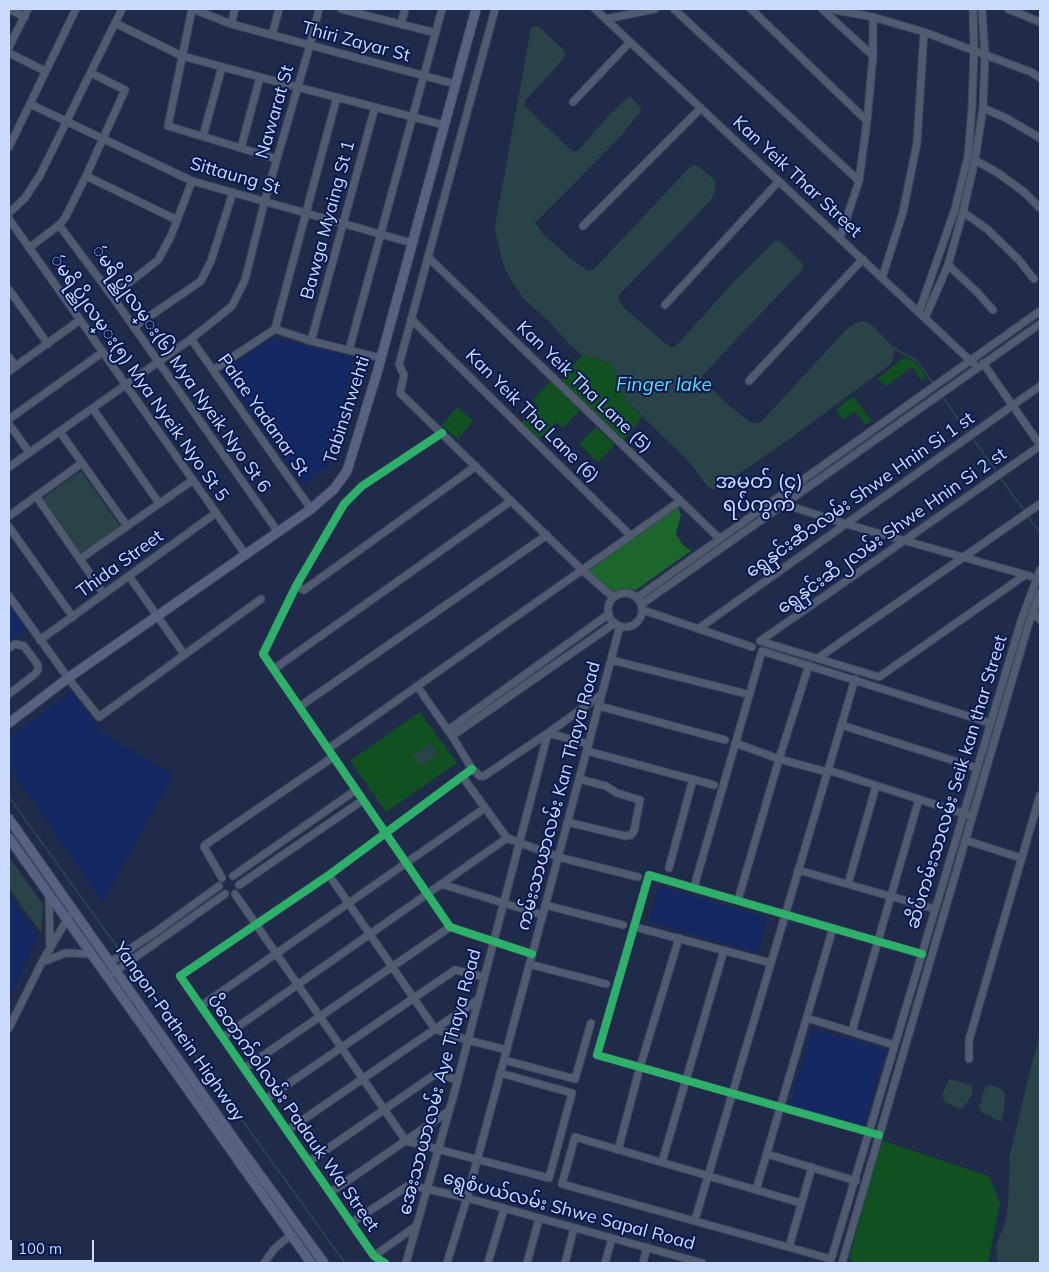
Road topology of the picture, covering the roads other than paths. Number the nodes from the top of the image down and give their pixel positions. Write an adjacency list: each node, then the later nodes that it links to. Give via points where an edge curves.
1 (9, 9): 24 (street)
2 (28, 9): 24 (street)
3 (76, 9): 43 (street)
4 (122, 9): 28 (street)
5 (192, 9): 29 (street, Thiri Zayar St); 40 (street)
6 (235, 9): 29 (street)
7 (279, 9): 33 (street)
8 (319, 9): 35 (street, Nawarat St)
9 (341, 9): 23 (street)
10 (405, 9): 30 (street)
11 (442, 9): 32 (street)
12 (476, 9): 48 (main road, Tabinshwehti)
13 (495, 9): 86 (street)
14 (595, 9): 26 (street, Kan Yeik Thar Street)
15 (655, 9): 26 (street)
16 (674, 9): 70 (street)
17 (750, 9): 57 (street)
18 (822, 9): 41 (street)
19 (830, 9): 25 (street)
20 (973, 9): 37 (street)
21 (982, 9): 39 (street)
22 (1008, 9): 27 (street)
23 (360, 11): 30 (street)
24 (24, 17): 36 (street)
25 (873, 17): 31 (street); 41 (street)
26 (606, 19): 34 (street, Kan Yeik Thar Street)
27 (1040, 22)
28 (115, 23): 40 (street); 44 (street)
29 (231, 24): 33 (street, Thiri Zayar St)
30 (401, 24): 32 (street)
31 (924, 32): 37 (street); 89 (street, via 917,143 903,212)
32 (436, 33): 45 (street)
33 (272, 35): 35 (street, Thiri Zayar St)
34 (630, 42): 51 (street); 54 (street, Kan Yeik Thar Street)
35 (310, 45): 45 (street, Thiri Zayar St); 49 (street, Nawarat St)
36 (9, 47)
37 (974, 50): 39 (street); 96 (street, via 968,156 954,209)
38 (9, 53): 43 (street)
39 (985, 54): 47 (street); 55 (street)
40 (182, 56): 42 (street); 60 (street, via 168,126)
41 (873, 56): 57 (street)
42 (222, 67): 46 (street); 60 (street)
43 (45, 71): 52 (street)
44 (91, 72): 58 (street); 62 (street, via 126,90)
45 (424, 75): 48 (street, Thiri Zayar St); 56 (street)
46 (260, 77): 49 (street); 64 (street)
47 (1040, 78)
48 (455, 84): 59 (main road, Tabinshwehti)
49 (297, 88): 50 (street); 65 (street, Nawarat St)
50 (337, 97): 53 (street); 74 (street)
51 (573, 102)
52 (30, 104): 58 (street, Sittaung St); 63 (street)
53 (375, 107): 56 (street); 79 (street, Bawga Myaing St 1)
54 (701, 108): 69 (street, Kan Yeik Thar Street); 81 (street)
55 (983, 108): 61 (street); 66 (street)
56 (413, 117): 59 (street); 82 (street)
57 (867, 121): 70 (street)
58 (67, 122): 62 (street, Sittaung St); 76 (street, via 40,175 25,198)
59 (444, 125): 84 (main road, Tabinshwehti)
60 (203, 136): 64 (street)
61 (1040, 138)
62 (103, 139): 67 (street); 68 (street, Sittaung St)
63 (9, 147)
64 (241, 148): 65 (street)
65 (278, 159): 72 (street, Nawarat St)
66 (975, 160): 73 (street, via 1024,192); 75 (street)
67 (86, 176): 78 (street); 80 (street)
68 (192, 181): 71 (street, Sittaung St); 78 (street)
69 (779, 181): 83 (street, Kan Yeik Thar Street); 93 (street)
70 (859, 181): 83 (street)
71 (233, 192): 72 (street, Sittaung St); 101 (street, via 211,261 200,281)
72 (265, 200): 74 (street, Sittaung St); 103 (street, Nawarat St, via 245,280 232,306)
73 (1040, 208)
74 (307, 212): 79 (street, Sittaung St); 102 (street)
75 (963, 212): 88 (street); 90 (street, via 987,229)
76 (9, 213)
77 (9, 219): 85 (street, ဴမရိပ္ညိုလမ္း(၅) Mya Nyeik Nyo St 5)
78 (177, 220): 92 (street, via 158,260)
79 (343, 222): 82 (street, Sittaung St); 104 (street, Bawga Myaing St 1)
80 (59, 225): 85 (street); 92 (street, ဴမရိပ္ညိုလမ္း(၆) Mya Nyeik Nyo St 6)
81 (583, 226)
82 (381, 233): 84 (street, Sittaung St); 106 (street)
83 (840, 238): 87 (street, Kan Yeik Thar Street)
84 (412, 243): 109 (main road, Tabinshwehti)
85 (29, 248): 99 (street, ဴမရိပ္ညိုလမ္း(၅) Mya Nyeik Nyo St 5)
86 (428, 257): 97 (street); 133 (street, Kan Yeik Tha Lane (5))
87 (863, 259): 89 (street, Kan Yeik Thar Street); 116 (street)
88 (948, 265): 94 (street); 98 (street)
89 (882, 278): 96 (street, Kan Yeik Thar Street)
90 (1034, 279)
91 (9, 290): 105 (street)
92 (112, 296): 101 (street, ဴမရိပ္ညိုလမ္း(၆) Mya Nyeik Nyo St 6)
93 (665, 305)
94 (993, 310)
95 (1040, 311): 110 (street)
96 (919, 312): 98 (street, Kan Yeik Thar Street)
97 (411, 318): 124 (street, via 399,364 404,375 400,392); 146 (street, Kan Yeik Tha Lane (6))
98 (925, 318): 110 (street, Kan Yeik Thar Street)
99 (80, 320): 105 (street); 107 (street, ဴမရိပ္ညိုလမ္း(၅) Mya Nyeik Nyo St 5)
100 (1040, 324): 112 (street)
101 (134, 327): 111 (street, ဴမရိပ္ညိုလမ္း(၆) Mya Nyeik Nyo St 6)
102 (275, 329): 104 (street); 114 (street)
103 (191, 339): 111 (street, Nawarat St); 114 (street, Palae Yadanar St)
104 (311, 341): 106 (street)
105 (48, 344): 113 (street)
106 (349, 350): 109 (street)
107 (103, 352): 117 (street, ဴမရိပ္ညိုလမ္း(၅) Mya Nyeik Nyo St 5); 121 (street)
108 (9, 357): 113 (street)
109 (381, 358): 138 (main road, Tabinshwehti, via 347,471 334,489)
110 (970, 361): 112 (street, Kan Yeik Thar Street); 134 (street)
111 (158, 362): 117 (street, Nawarat St); 144 (street, ဴမရိပ္ညိုလမ္း(၆) Mya Nyeik Nyo St 6)
112 (980, 365): 119 (street, Kan Yeik Thar Street); 136 (street)
113 (15, 366): 115 (street)
114 (213, 370): 138 (street, Palae Yadanar St)
115 (9, 371)
116 (749, 381)
117 (126, 385): 120 (street, Nawarat St); 130 (street, ဴမရိပ္ညိုလမ္း(၅) Mya Nyeik Nyo St 5)
118 (1040, 386): 119 (street, ရွေနှင်းဆီ၁လမ်း Shwe Hnin Si 1 st)
119 (1012, 406): 125 (street, Kan Yeik Thar Street); 141 (street, ရွေနှင်းဆီ၁လမ်း Shwe Hnin Si 1 st)
120 (93, 409): 123 (street, Nawarat St); 135 (street)
121 (9, 419)
122 (9, 424): 126 (street)
123 (60, 432): 126 (street, Nawarat St); 127 (street)
124 (442, 433): 128 (street); 155 (street, via 362,486 344,504)
125 (1040, 445): 148 (street, ရွေနှင်းဆီ၂လမ်း Shwe Hnin Si 2 st)
126 (29, 452): 129 (street, Nawarat St)
127 (82, 463): 131 (street); 142 (street)
128 (476, 466): 132 (street); 155 (street, via 304,590)
129 (9, 467)
130 (193, 480): 135 (street); 139 (street, ဴမရိပ္ညိုလမ္း(၅) Mya Nyeik Nyo St 5)
131 (36, 496): 140 (street); 151 (street)
132 (511, 501): 145 (street); 177 (street)
133 (680, 501): 146 (street); 147 (street, Kan Yeik Tha Lane (5))
134 (773, 501): 136 (street); 147 (street)
135 (159, 503): 142 (street)
136 (784, 504): 141 (street); 162 (street)
137 (1040, 504): 150 (street)
138 (311, 508): 144 (main road, Tabinshwehti)
139 (216, 513): 149 (street, ဴမရိပ္ညိုလမ္း(၅) Mya Nyeik Nyo St 5); 154 (street, Thida Street)
140 (9, 516)
141 (846, 524): 148 (street); 169 (street, ရွေနှင်းဆီ၁လမ်း Shwe Hnin Si 1 st)
142 (127, 526): 151 (street)
143 (9, 527): 166 (street)
144 (278, 532): 149 (main road, Tabinshwehti)
145 (547, 535): 152 (street); 185 (street)
146 (631, 536): 152 (street)
147 (720, 539): 160 (street)
148 (905, 540): 150 (street); 174 (street, ရွေနှင်းဆီ၂လမ်း Shwe Hnin Si 2 st, via 760,641)
149 (245, 554): 165 (main road, Tabinshwehti)
150 (965, 558): 174 (street); 174 (street, via 1028,575 879,677)
151 (80, 560): 157 (street)
152 (581, 569): 159 (street); 180 (street)
153 (1040, 570): 187 (street, ဆိပ်ကမ်းသာလမ်း Seik kan thar Street)
154 (129, 576): 157 (street, Thida Street); 165 (street)
155 (296, 586): 177 (street, via 263,654)
156 (1040, 592): 163 (street, ဆိပ်ကမ်းသာလမ်း Seik kan thar Street)
157 (104, 594): 166 (street, Thida Street)
158 (9, 596): 170 (street)
159 (613, 597): 160 (street, via 627,592); 164 (street)
160 (638, 597): 162 (street)
161 (261, 599): 173 (street)
162 (642, 607): 168 (street, via 642,616 634,625); 169 (street)
163 (1033, 610): 167 (street); 211 (street, ဆိပ်ကမ်းသာလမ်း Seik kan thar Street)
164 (609, 614): 168 (street); 189 (street)
165 (157, 616): 173 (street); 178 (main road, Tabinshwehti)
166 (73, 617): 170 (street, Thida Street)
167 (1040, 620)
168 (617, 624): 175 (street, ကမ်းသာယာလမ်း Kan Thaya Road); 189 (street)
169 (698, 629): 171 (street)
170 (40, 640): 178 (street)
171 (752, 647)
172 (9, 648): 182 (street, via 15,644 24,646 38,665 35,674)
173 (184, 654): 178 (street, via 99,717)
174 (818, 658)
175 (611, 660): 181 (street); 183 (street, ကမ်းသာယာလမ်း Kan Thaya Road)
176 (809, 665): 179 (street); 192 (street, via 762,651); 196 (street)
177 (274, 669): 185 (street)
178 (68, 678): 186 (main road, Tabinshwehti)
179 (855, 679): 187 (street); 188 (street)
180 (417, 686): 189 (street); 194 (street)
181 (743, 693)
182 (9, 694)
183 (602, 695): 184 (street, ကမ်းသာယာလမ်း Kan Thaya Road); 190 (street)
184 (599, 706): 191 (street); 193 (street, ကမ်းသာယာလမ်း Kan Thaya Road)
185 (299, 707): 194 (street)
186 (9, 723)
187 (990, 723): 197 (street, ဆိပ်ကမ်းသာလမ်း Seik kan thar Street)
188 (841, 725): 197 (street); 199 (street)
189 (450, 733): 198 (street)
190 (548, 733): 193 (street); 198 (street, via 484,776); 218 (street, အေးသာယာလမ်း Aye Thaya Road)
191 (725, 740)
192 (736, 743): 196 (street); 232 (street)
193 (588, 747): 201 (street, ကမ်းသာယာလမ်း Kan Thaya Road); 202 (street)
194 (328, 748): 195 (street)
195 (333, 757): 205 (street); 227 (street, via 205,845)
196 (779, 759): 199 (street); 238 (street)
197 (977, 768): 210 (street, ဆိပ်ကမ်းသာလမ်း Seik kan thar Street)
198 (472, 769): 200 (street)
199 (828, 771): 204 (street); 223 (street)
200 (462, 776): 209 (street); 214 (street)
201 (579, 779): 213 (street, ကမ်းသာယာလမ်း Kan Thaya Road); 213 (street, via 640,800 634,831 625,836)
202 (693, 779): 203 (street); 222 (street)
203 (714, 785)
204 (876, 786): 208 (street); 229 (street)
205 (356, 790): 207 (street); 225 (street)
206 (1040, 795): 220 (street)
207 (363, 800): 214 (street); 230 (street)
208 (919, 800): 210 (street); 237 (street)
209 (485, 808): 216 (street); 221 (street)
210 (964, 814): 211 (street); 242 (street, ဆိပ်ကမ်းသာလမ်း Seik kan thar Street)
211 (972, 816): 217 (street, ဆိပ်ကမ်းသာလမ်း Seik kan thar Street)
212 (9, 819): 243 (main road, Yangon-Pathein Highway)
213 (568, 822): 219 (street, ကမ်းသာယာလမ်း Kan Thaya Road)
214 (386, 832): 221 (street); 224 (street)
215 (9, 838): 233 (main road, Yangon-Pathein Highway)
216 (507, 838): 218 (street); 228 (street)
217 (965, 840): 220 (street); 301 (street, ဆိပ်ကမ်းသာလမ်း Seik kan thar Street)
218 (520, 844): 219 (street); 240 (street, အေးသာယာလမ်း Aye Thaya Road)
219 (558, 857): 226 (street); 241 (street, ကမ်းသာယာလမ်း Kan Thaya Road)
220 (1021, 858): 286 (street, via 969,1040)
221 (406, 863): 236 (street); 239 (street)
222 (669, 868)
223 (798, 870): 229 (street); 244 (street)
224 (328, 875): 239 (street); 247 (street)
225 (233, 876): 227 (street); 230 (street)
226 (638, 877)
227 (222, 878): 231 (street)
228 (441, 884): 236 (street); 240 (street)
229 (848, 884): 237 (street)
230 (239, 885): 235 (street)
231 (219, 886): 234 (street); 263 (street)
232 (694, 887): 238 (street); 250 (street, via 649,875)
233 (49, 894): 246 (main road, Yangon-Pathein Highway); 256 (street)
234 (225, 894): 235 (street); 267 (street)
235 (235, 894): 247 (street)
236 (428, 894): 249 (street); 252 (street)
237 (891, 897): 242 (street); 255 (street)
238 (738, 900): 244 (street)
239 (348, 903): 252 (street); 259 (street)
240 (503, 903): 245 (street); 254 (street, အေးသာယာလမ်း Aye Thaya Road)
241 (545, 905): 245 (street, ကမ်းသာယာလမ်း Kan Thaya Road); 248 (street)
242 (935, 909): 261 (street, ဆိပ်ကမ်းသာလမ်း Seik kan thar Street)
243 (73, 910): 246 (street); 263 (main road, Yangon-Pathein Highway)
244 (785, 914): 251 (street); 264 (street)
245 (543, 915): 260 (street, ကမ်းသာယာလမ်း Kan Thaya Road)
246 (67, 920): 256 (street); 258 (main road, Yangon-Pathein Highway)
247 (256, 925): 259 (street); 274 (street, ပိတောက်ဝါလမ်း Padauk Wa Street, via 180,976)
248 (623, 925)
249 (450, 927): 254 (street); 266 (street)
250 (635, 927): 253 (street); 289 (street, via 598,1055)
251 (833, 928): 255 (street); 276 (street)
252 (370, 934): 266 (street); 271 (street)
253 (679, 938): 257 (street); 289 (street)
254 (494, 941): 260 (street); 269 (street, အေးသာယာလမ်း Aye Thaya Road)
255 (879, 941): 261 (street); 280 (street)
256 (50, 949): 262 (street)
257 (724, 950): 264 (street); 293 (street)
258 (91, 954): 262 (street, via 66,953); 268 (main road, Yangon-Pathein Highway)
259 (276, 954): 271 (street); 274 (street)
260 (532, 954): 265 (street, ကမ်းသာယာလမ်း Kan Thaya Road)
261 (922, 954): 283 (street, ဆိပ်ကမ်းသာလမ်း Seik kan thar Street)
262 (42, 962): 278 (street)
263 (109, 963): 267 (main road, Yangon-Pathein Highway)
264 (771, 963): 294 (street)
265 (530, 964): 270 (street); 285 (street, ကမ်းသာယာလမ်း Kan Thaya Road)
266 (392, 967): 272 (street); 275 (street)
267 (116, 971): 268 (street); 332 (main road, Yangon-Pathein Highway)
268 (107, 977): 323 (main road, Yangon-Pathein Highway)
269 (484, 977): 272 (street, via 455,970); 273 (street, အေးသာယာလမ်း Aye Thaya Road)
270 (606, 984)
271 (298, 985): 275 (street); 281 (street)
272 (414, 998): 279 (street); 284 (street)
273 (479, 998): 279 (street); 282 (street, အေးသာယာလမ်း Aye Thaya Road)
274 (201, 1006): 281 (street, ပိတောက်ဝါလမ်း Padauk Wa Street)
275 (320, 1017): 284 (street); 288 (street)
276 (807, 1018): 280 (street); 296 (street)
277 (591, 1023): 287 (street, via 575,1079)
278 (9, 1028)
279 (435, 1029): 282 (street); 291 (street)
280 (852, 1031): 283 (street)
281 (223, 1037): 288 (street, ပိတောက်ဝါလမ်း Padauk Wa Street)
282 (467, 1040): 285 (street); 292 (street, အေးသာယာလမ်း Aye Thaya Road)
283 (894, 1045): 300 (street, ဆိပ်ကမ်းသာလမ်း Seik kan thar Street)
284 (341, 1047): 291 (street); 295 (street)
285 (506, 1050): 287 (street, ကမ်းသာယာလမ်း Kan Thaya Road)
286 (969, 1059)
287 (504, 1060): 290 (street, ကမ်းသာယာလမ်း Kan Thaya Road)
288 (245, 1068): 295 (street, ပိတောက်ဝါလမ်း Padauk Wa Street)
289 (640, 1068): 293 (street); 303 (street)
290 (500, 1073): 306 (street, ကမ်းသာယာလမ်း Kan Thaya Road); 306 (street, via 572,1093 549,1178)
291 (363, 1079): 297 (street); 299 (street)
292 (457, 1079): 297 (street, via 434,1074); 298 (street, အေးသာယာလမ်း Aye Thaya Road)
293 (686, 1080): 294 (street); 308 (street)
294 (732, 1094): 296 (street); 310 (street)
295 (266, 1098): 299 (street, ပိတောက်ဝါလမ်း Padauk Wa Street)
296 (781, 1108): 300 (street); 305 (street)
297 (384, 1109): 302 (street); 307 (street)
298 (449, 1111): 302 (street); 304 (street, အေးသာယာလမ်း Aye Thaya Road)
299 (288, 1130): 307 (street, ပိတောက်ဝါလမ်း Padauk Wa Street)
300 (869, 1133): 301 (street); 311 (street, ဆိပ်ကမ်းသာလမ်း Seik kan thar Street)
301 (879, 1136): 342 (street, ဆိပ်ကမ်းသာလမ်း Seik kan thar Street)
302 (406, 1141): 304 (street); 314 (street)
303 (618, 1150): 308 (street); 319 (street, via 575,1137 562,1184)
304 (438, 1151): 306 (street); 312 (street, အေးသာယာလမ်း Aye Thaya Road)
305 (767, 1154): 309 (street); 313 (street)
306 (477, 1161): 315 (street, ကမ်းသာယာလမ်း Kan Thaya Road)
307 (310, 1162): 314 (street, ပိတောက်ဝါလမ်း Padauk Wa Street)
308 (662, 1162): 310 (street)
309 (812, 1167): 311 (street); 316 (street)
310 (708, 1176): 313 (street); 319 (street)
311 (856, 1181): 329 (street, ဆိပ်ကမ်းသာလမ်း Seik kan thar Street)
312 (428, 1188): 315 (street, ရွေစံပယ်လမ်း Shwe Sapal Road); 320 (street, ရွေစံပယ်လမ်း Shwe Sapal Road, via 407,1185); 321 (street, အေးသာယာလမ်း Aye Thaya Road)
313 (756, 1190): 316 (street)
314 (331, 1192): 320 (street, ပိတောက်ဝါလမ်း Padauk Wa Street)
315 (467, 1198): 317 (street, ရွေစံပယ်လမ်း Shwe Sapal Road); 335 (street, ကမ်းသာယာလမ်း Kan Thaya Road)
316 (801, 1203): 326 (street)
317 (504, 1209): 318 (street, ရွေစံပယ်လမ်း Shwe Sapal Road); 336 (street)
318 (539, 1219): 322 (street, ရွေစံပယ်လမ်း Shwe Sapal Road); 337 (street)
319 (695, 1220): 326 (street)
320 (351, 1223): 327 (street, ပိတောက်ဝါလမ်း Padauk Wa Street)
321 (416, 1226): 327 (street); 334 (street, အေးသာယာလမ်း Aye Thaya Road)
322 (574, 1228): 324 (street, ရွေစံပယ်လမ်း Shwe Sapal Road); 338 (street)
323 (291, 1235): 330 (street); 331 (main road, Yangon-Pathein Highway)
324 (612, 1238): 325 (street, ရွေစံပယ်လမ်း Shwe Sapal Road); 339 (street)
325 (647, 1247): 328 (street, ရွေစံပယ်လမ်း Shwe Sapal Road); 340 (street)
326 (789, 1247): 329 (street)
327 (374, 1256): 333 (street, ပိတောက်ဝါလမ်း Padauk Wa Street)
328 (683, 1261): 341 (street, ရွေစံပယ်လမ်း Shwe Sapal Road)
329 (830, 1261)
330 (264, 1263)
331 (311, 1263)
332 (324, 1263)
333 (385, 1263)
334 (406, 1263)
335 (446, 1263)
336 (488, 1263)
337 (527, 1263)
338 (565, 1263)
339 (605, 1263)
340 (643, 1263)
341 (702, 1263)
342 (842, 1263)

